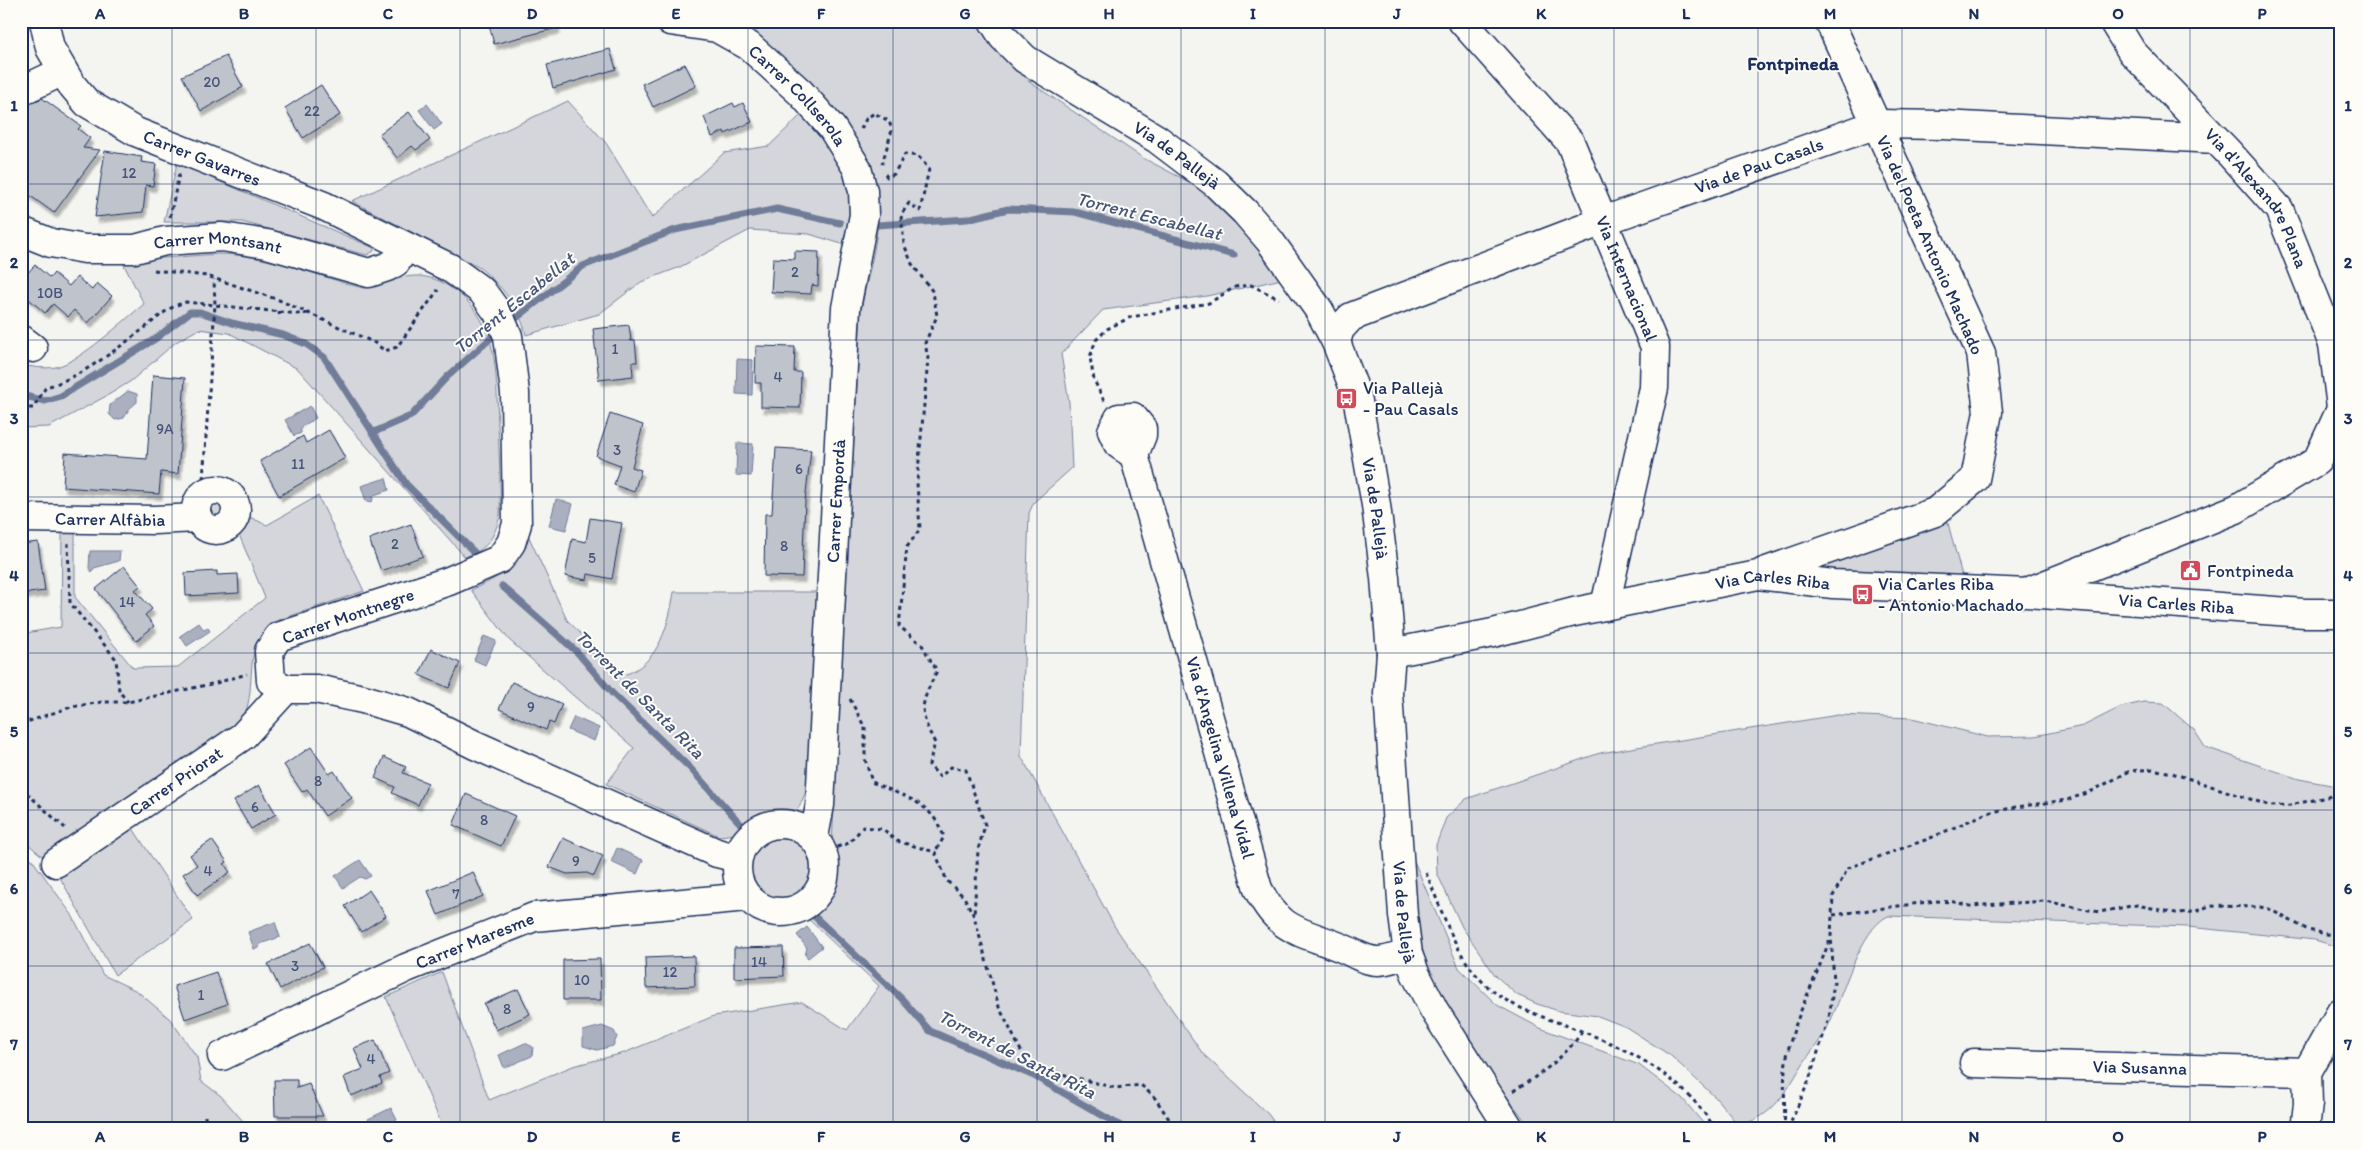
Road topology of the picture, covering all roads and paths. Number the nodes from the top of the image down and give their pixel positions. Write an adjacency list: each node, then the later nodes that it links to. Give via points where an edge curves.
1 (44, 21): 7 (street, Carrer Gavarres, via 50,48)
2 (670, 21): 12 (street, Carrer Collserola, via 716,28 749,46 801,93 832,128)
3 (992, 21): 25 (street, Via de Pallejà, via 1026,60 1157,138 1215,184 1270,241)
4 (1462, 21): 13 (street, Via Internacional, via 1570,142)
5 (1828, 21): 9 (street, Via del Poeta Antonio Machado)
6 (2113, 21): 10 (street, Via d'Alexandre Plana, via 2132,52)
7 (64, 71): 8 (street); 11 (street, Carrer Gavarres, via 87,103 136,132)
8 (21, 91)
9 (1877, 124): 10 (street, Via de Pau Casals); 13 (street, Via de Pau Casals); 32 (street, Via del Poeta Antonio Machado, via 1981,353 1988,412 1974,479 1935,512)
10 (2216, 139): 27 (street, Via d'Alexandre Plana, via 2279,209 2333,344)
11 (183, 151): 15 (path); 16 (street, Carrer Gavarres, via 324,206)
12 (852, 160): 39 (street, Carrer Empordà, via 863,191 864,215 846,308); 52 (path, via 866,119 874,113 889,121 892,130 882,168 887,177 894,174 905,154 918,156 929,169 920,211 909,204 901,215 904,244 912,264 933,292 937,316 925,344 928,358 917,483 920,529 907,547 899,626 922,645 936,671 923,699 924,720 935,744 929,764 940,777 951,767 966,770 985,824 978,850)
13 (1603, 221): 25 (street, Via de Pau Casals, via 1351,317 1340,329); 34 (street, Via Internacional, via 1655,347 1654,388)
14 (21, 231): 15 (street, Carrer Montsant, via 52,243 85,249 135,249)
15 (165, 241): 16 (street, Carrer Montsant, via 222,237 267,244 369,273 396,262)
16 (405, 248): 17 (street, Carrer Montnegre)
17 (440, 264): 23 (path, via 438,291 397,348 385,351); 36 (street, Carrer Montnegre, via 482,291 498,313 508,336 515,393 516,524 511,543 500,559 449,581 278,638)
18 (151, 270): 19 (path)
19 (214, 279): 21 (path); 23 (path)
20 (1263, 291): 28 (path, via 1252,285 1235,287 1209,302 1131,316 1108,329 1096,340 1090,356 1094,380 1103,401)
21 (215, 305): 22 (path); 26 (path, via 186,302 172,306 78,375 46,386 33,408); 29 (path)
22 (279, 312): 23 (path); 24 (path)
23 (312, 313)
24 (280, 319)
25 (1336, 342): 37 (street, Via de Pallejà, via 1357,396 1367,449)
26 (21, 408)
27 (2341, 408): 33 (street, Via d'Alexandre Plana, via 2317,461 2236,509)
28 (1119, 418): 55 (street, Via d'Angelina Villena Vidal, via 1133,417 1142,428 1134,455 1264,900 1292,929 1362,958 1378,961)
29 (200, 507): 30 (street, Carrer Alfàbia, via 154,520)
30 (68, 517): 31 (street, Carrer Alfàbia); 40 (path, via 70,603 116,659 120,691)
31 (21, 518)
32 (1758, 574): 33 (street, Via Carles Riba, via 1833,584); 34 (street, Via Carles Riba)
33 (2027, 593): 35 (street, Via Carles Riba)
34 (1604, 606): 37 (street, Via Carles Riba)
35 (2341, 613)
36 (269, 651): 38 (street, Carrer Montnegre, via 271,681); 40 (path, via 252,672)
37 (1392, 653): 55 (street, Via de Pallejà, via 1388,693)
38 (286, 689): 45 (street, Carrer Priorat, via 243,736); 47 (street, via 316,689 408,712 534,772 717,853)
39 (826, 691): 44 (street, Carrer Empordà); 46 (path, via 852,699 865,728 866,759 872,782 923,804 938,820 944,837)
40 (128, 702): 41 (path, via 71,707)
41 (21, 724)
42 (21, 788): 45 (path, via 54,816)
43 (2341, 794): 51 (path, via 2271,806 2152,768 2130,771 2067,800 1987,814 1848,868 1833,896)
44 (818, 844): 46 (path, via 849,843 863,827 883,829 897,841); 47 (street, via 798,826 782,823 764,826 751,834); 50 (street, via 826,870 822,886 811,901 797,910 780,913 763,909)
45 (80, 845): 48 (street, Carrer Priorat)
46 (935, 852): 52 (path, via 947,881 964,897)
47 (736, 858): 50 (street, via 739,884)
48 (56, 863)
49 (1424, 869): 57 (path, via 1465,960 1480,978 1502,998 1526,1012)
50 (746, 897): 58 (street, Carrer Maresme, via 534,917 406,968)
51 (1833, 915): 53 (path); 54 (path, via 1935,901 1970,906 2045,901 2099,912 2137,905 2176,913 2194,912 2209,906 2260,907 2308,930)
52 (974, 916): 64 (path, via 1000,1007 1028,1065 1115,1088 1141,1085 1155,1098 1173,1125)
53 (1831, 935): 67 (path, via 1798,1015 1787,1056 1783,1080); 68 (path, via 1834,982 1829,1018 1809,1080)
54 (2341, 937)
55 (1408, 954): 61 (street, Via de Pallejà, via 1434,1010)
56 (2341, 1012): 60 (street)
57 (1582, 1032): 61 (path, via 1570,1050 1537,1077); 66 (path, via 1625,1050 1666,1077 1695,1100)
58 (222, 1056)
59 (1974, 1063): 60 (street, Via Susanna)
60 (2307, 1072): 69 (street)
61 (1493, 1103): 65 (street, Via de Pallejà)
62 (205, 1116): 63 (path)
63 (206, 1129)
64 (1191, 1129)
65 (1510, 1129)
66 (1715, 1129)
67 (1784, 1129)
68 (1788, 1129)
69 (2305, 1129)

